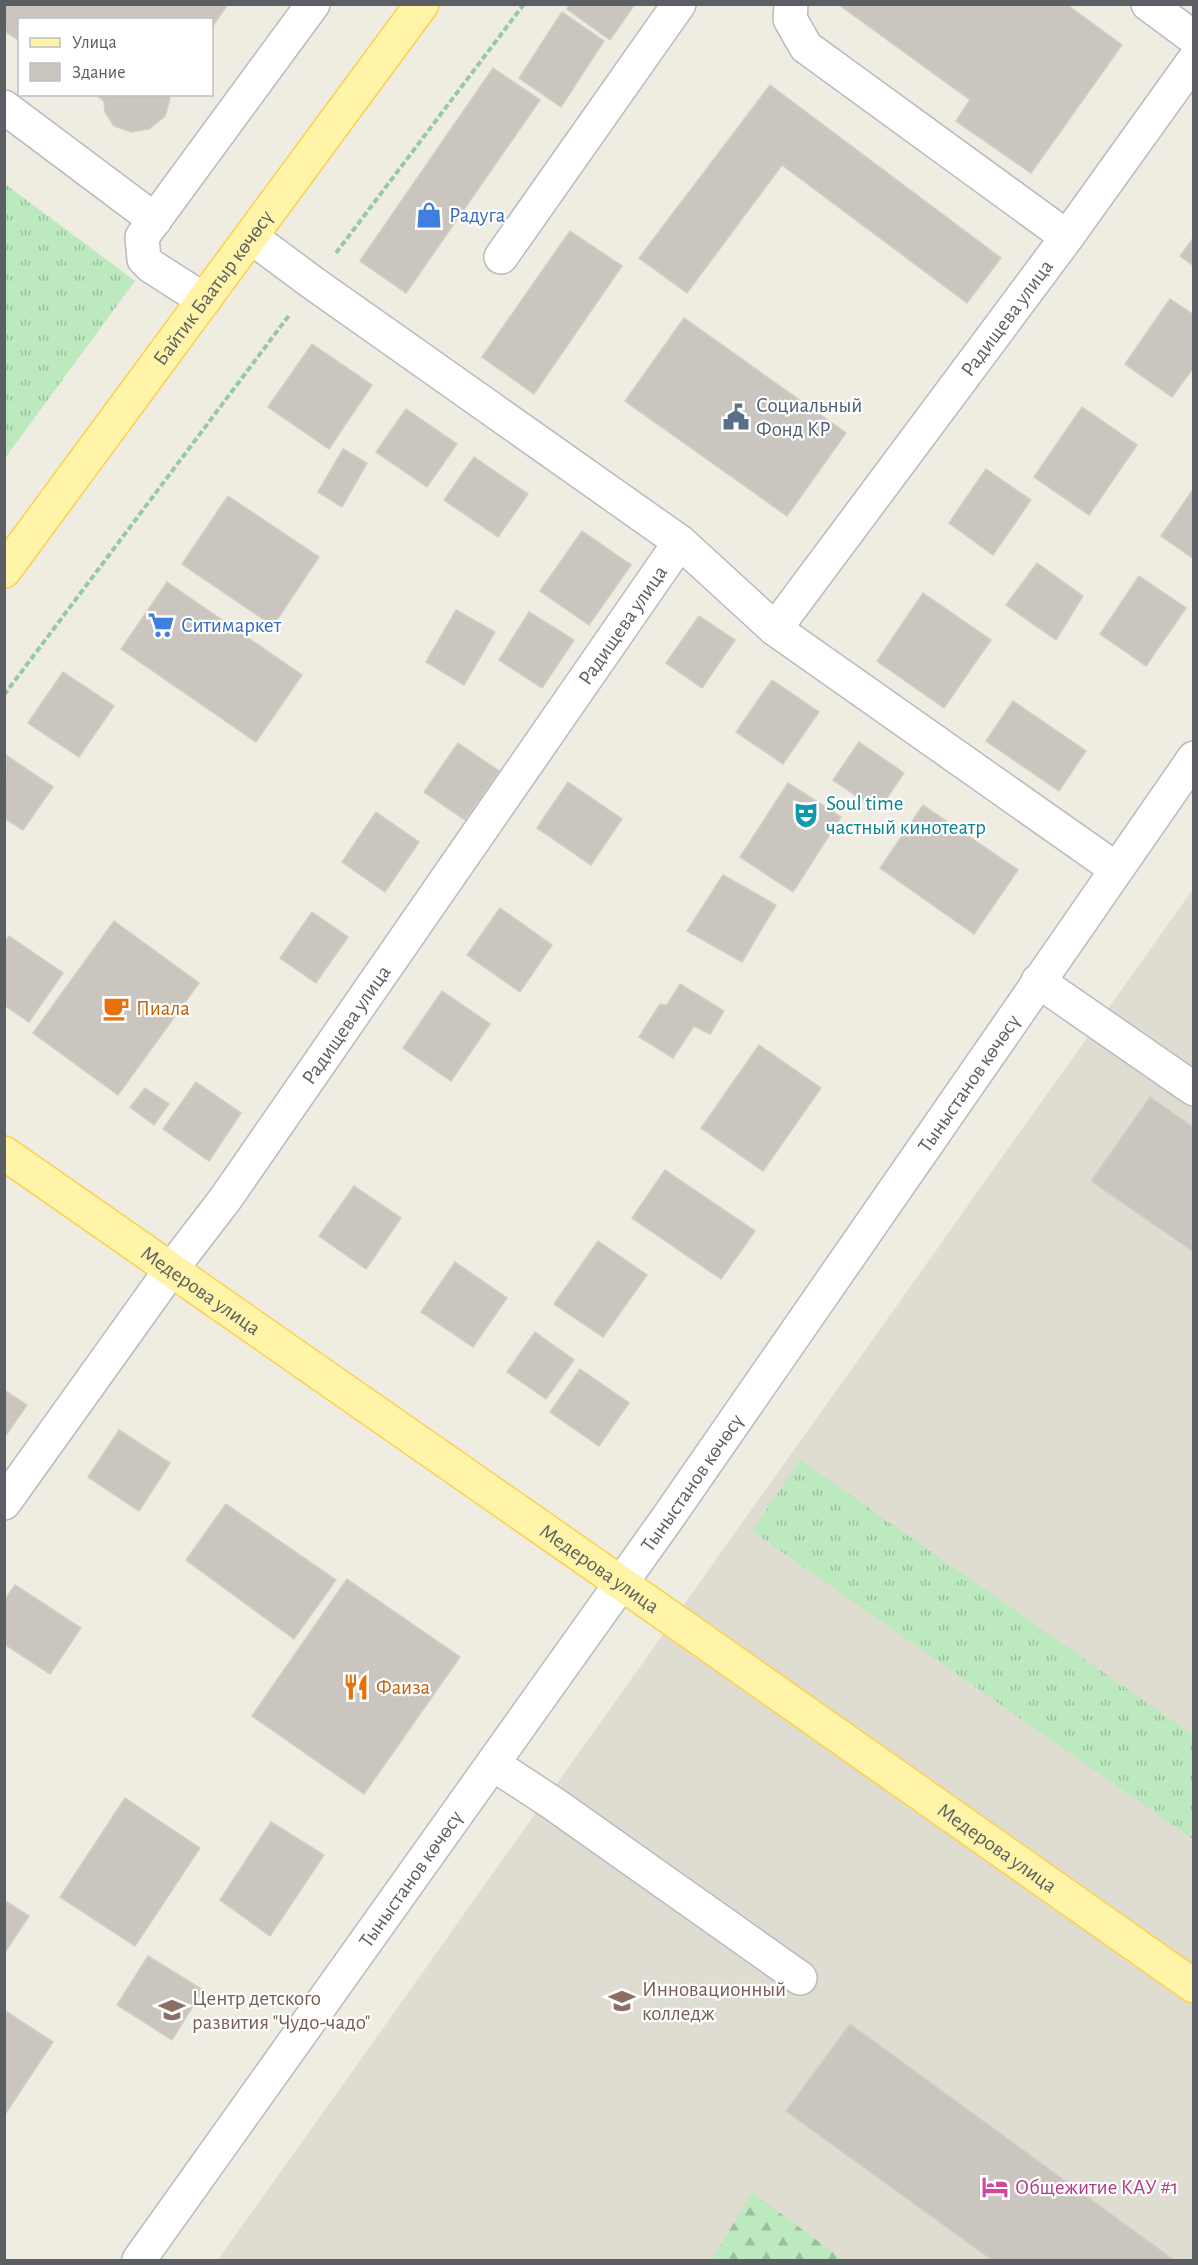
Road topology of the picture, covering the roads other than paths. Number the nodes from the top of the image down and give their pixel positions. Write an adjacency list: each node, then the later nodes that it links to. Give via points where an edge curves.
1 (313, 4): 9 (street)
2 (422, 4): 10 (main road, Байтик Баатыр көчөсү)
3 (679, 4): 12 (street)
4 (791, 4): 11 (street, via 789,20 806,47)
5 (1148, 4): 6 (street)
6 (1194, 38)
7 (1194, 60): 11 (street, Радищева улица)
8 (4, 107): 9 (street)
9 (155, 220): 13 (street, via 142,237 144,260)
10 (251, 237): 13 (main road, Байтик Баатыр көчөсү); 14 (street)
11 (1067, 237): 16 (street, Радищева улица)
12 (501, 257)
13 (204, 300): 15 (main road, Байтик Баатыр көчөсү)
14 (680, 542): 16 (street); 22 (street, Радищева улица, via 226,1198)
15 (4, 571)
16 (776, 629): 18 (street)
17 (1194, 758): 18 (street, Тыныстанов көчөсү)
18 (1116, 869): 19 (street, Тыныстанов көчөсү)
19 (1038, 981): 20 (street); 24 (street, Тыныстанов көчөсү)
20 (1194, 1089)
21 (4, 1153): 22 (main road, Медерова улица)
22 (171, 1271): 23 (street, Радищева улица); 24 (main road, Медерова улица)
23 (4, 1503)
24 (620, 1582): 25 (street, Тыныстанов көчөсү); 27 (main road, Медерова улица)
25 (493, 1764): 26 (street); 28 (street, Тыныстанов көчөсү)
26 (800, 1978)
27 (1194, 1986)
28 (139, 2260)

